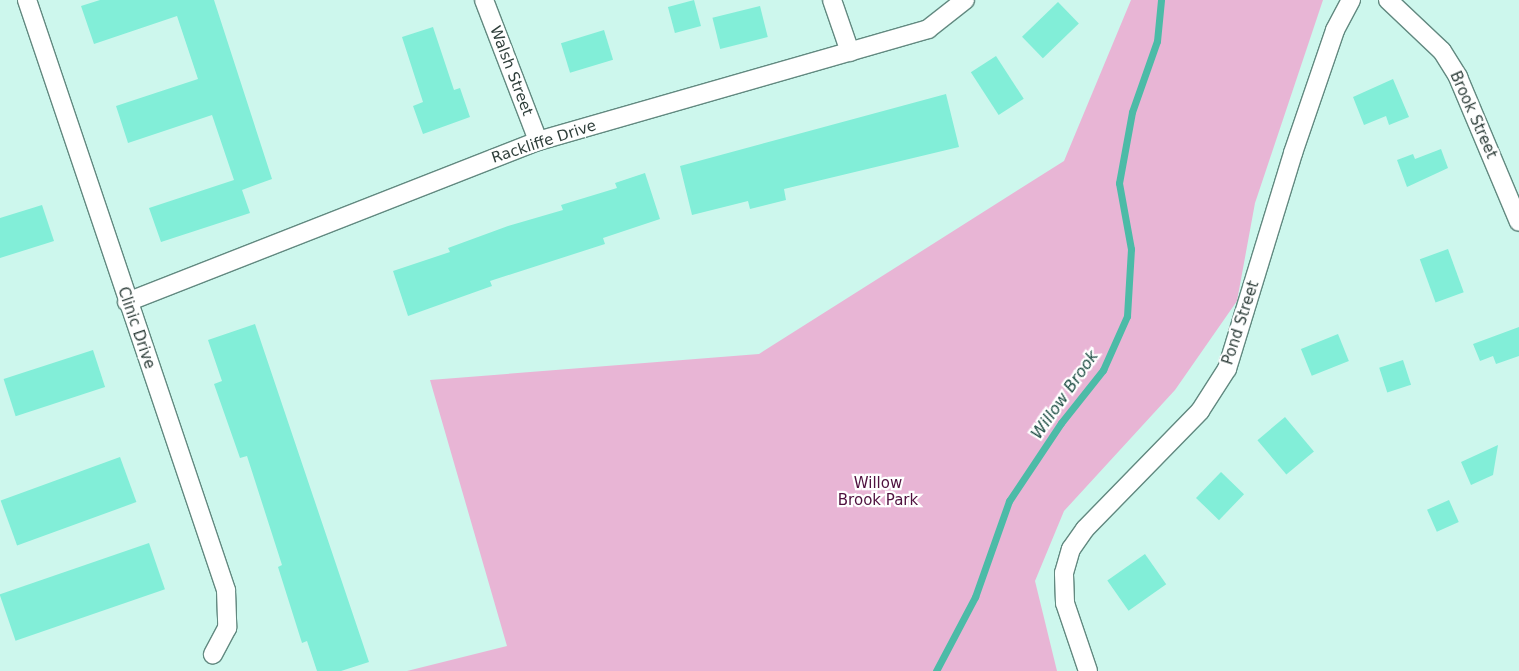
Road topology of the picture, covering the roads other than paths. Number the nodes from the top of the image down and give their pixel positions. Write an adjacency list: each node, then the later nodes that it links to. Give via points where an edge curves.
1 (28, 0): 10 (street, Clinic Drive)
2 (484, 0): 8 (street, Walsh Street)
3 (832, 0): 7 (street)
4 (965, 0): 7 (street, Rackliffe Drive, via 928,29)
5 (1351, 0): 12 (street, Pond Street, via 1335,30 1293,152 1227,369 1200,411 1085,528 1071,549 1064,572 1065,603)
6 (1388, 0): 9 (street, Brook Street, via 1442,51 1458,77)
7 (850, 52): 8 (street, Rackliffe Drive)
8 (538, 141): 10 (street, Rackliffe Drive)
9 (1519, 222)
10 (128, 302): 11 (street, Clinic Drive, via 226,590 227,628)
11 (213, 654)
12 (1088, 671)

